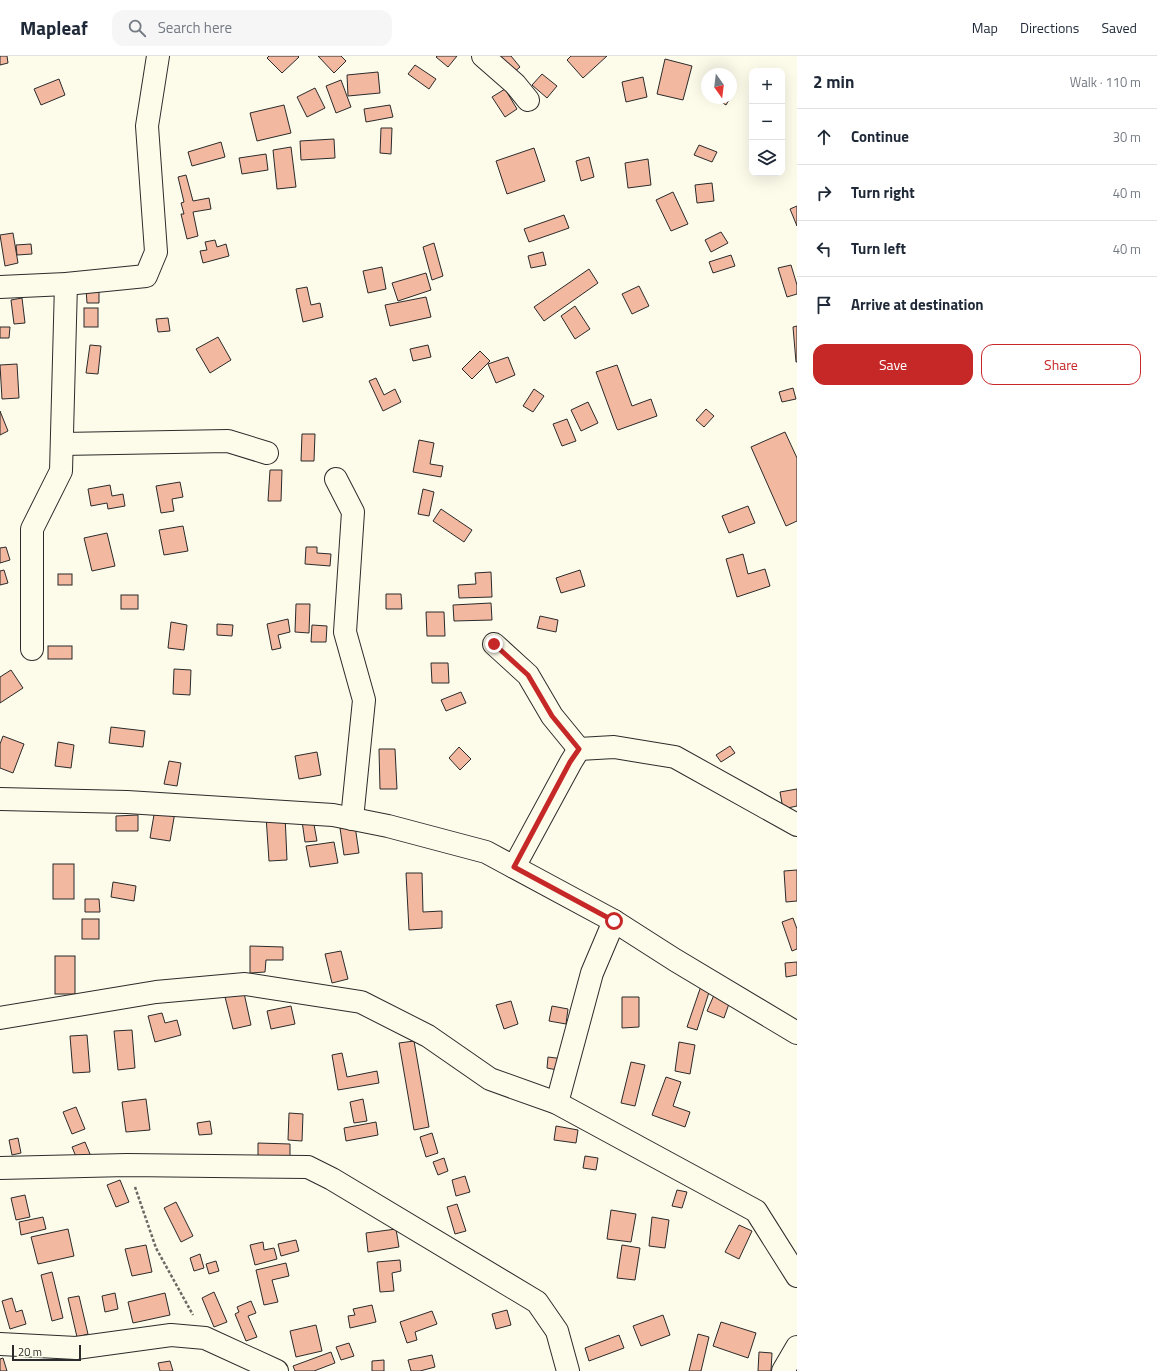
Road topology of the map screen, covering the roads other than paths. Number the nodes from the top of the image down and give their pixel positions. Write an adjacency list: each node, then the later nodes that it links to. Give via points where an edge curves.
1 (158, 56): 4 (street, via 147,126 156,252 146,276)
2 (483, 56): 3 (street, via 515,84)
3 (528, 100)
4 (66, 284): 5 (street); 6 (street)
5 (0, 287)
6 (62, 444): 7 (street, via 228,441); 10 (street, via 62,471 32,529)
7 (267, 453)
8 (336, 478): 13 (street, via 353,512 345,632 364,700)
9 (494, 644): 11 (street, via 528,675 552,716)
10 (32, 650)
11 (579, 749): 14 (street, via 614,747 675,757); 15 (street)
12 (0, 799): 13 (street, via 127,802 333,815)
13 (352, 819): 15 (street, via 486,852)
14 (797, 825)
15 (514, 867): 16 (street)
16 (614, 921): 18 (street); 19 (street, via 592,972)
17 (0, 1018): 19 (street, via 156,992 245,984 361,1002 428,1036 490,1079)
18 (797, 1033)
19 (557, 1102): 21 (street, via 756,1211)
20 (0, 1168): 25 (street, via 127,1165 308,1167 537,1302 557,1331)
21 (797, 1276)
22 (0, 1344): 24 (street, via 76,1348 171,1335 205,1338)
23 (797, 1347): 26 (street)
24 (277, 1371)
25 (568, 1371)
26 (783, 1371)

